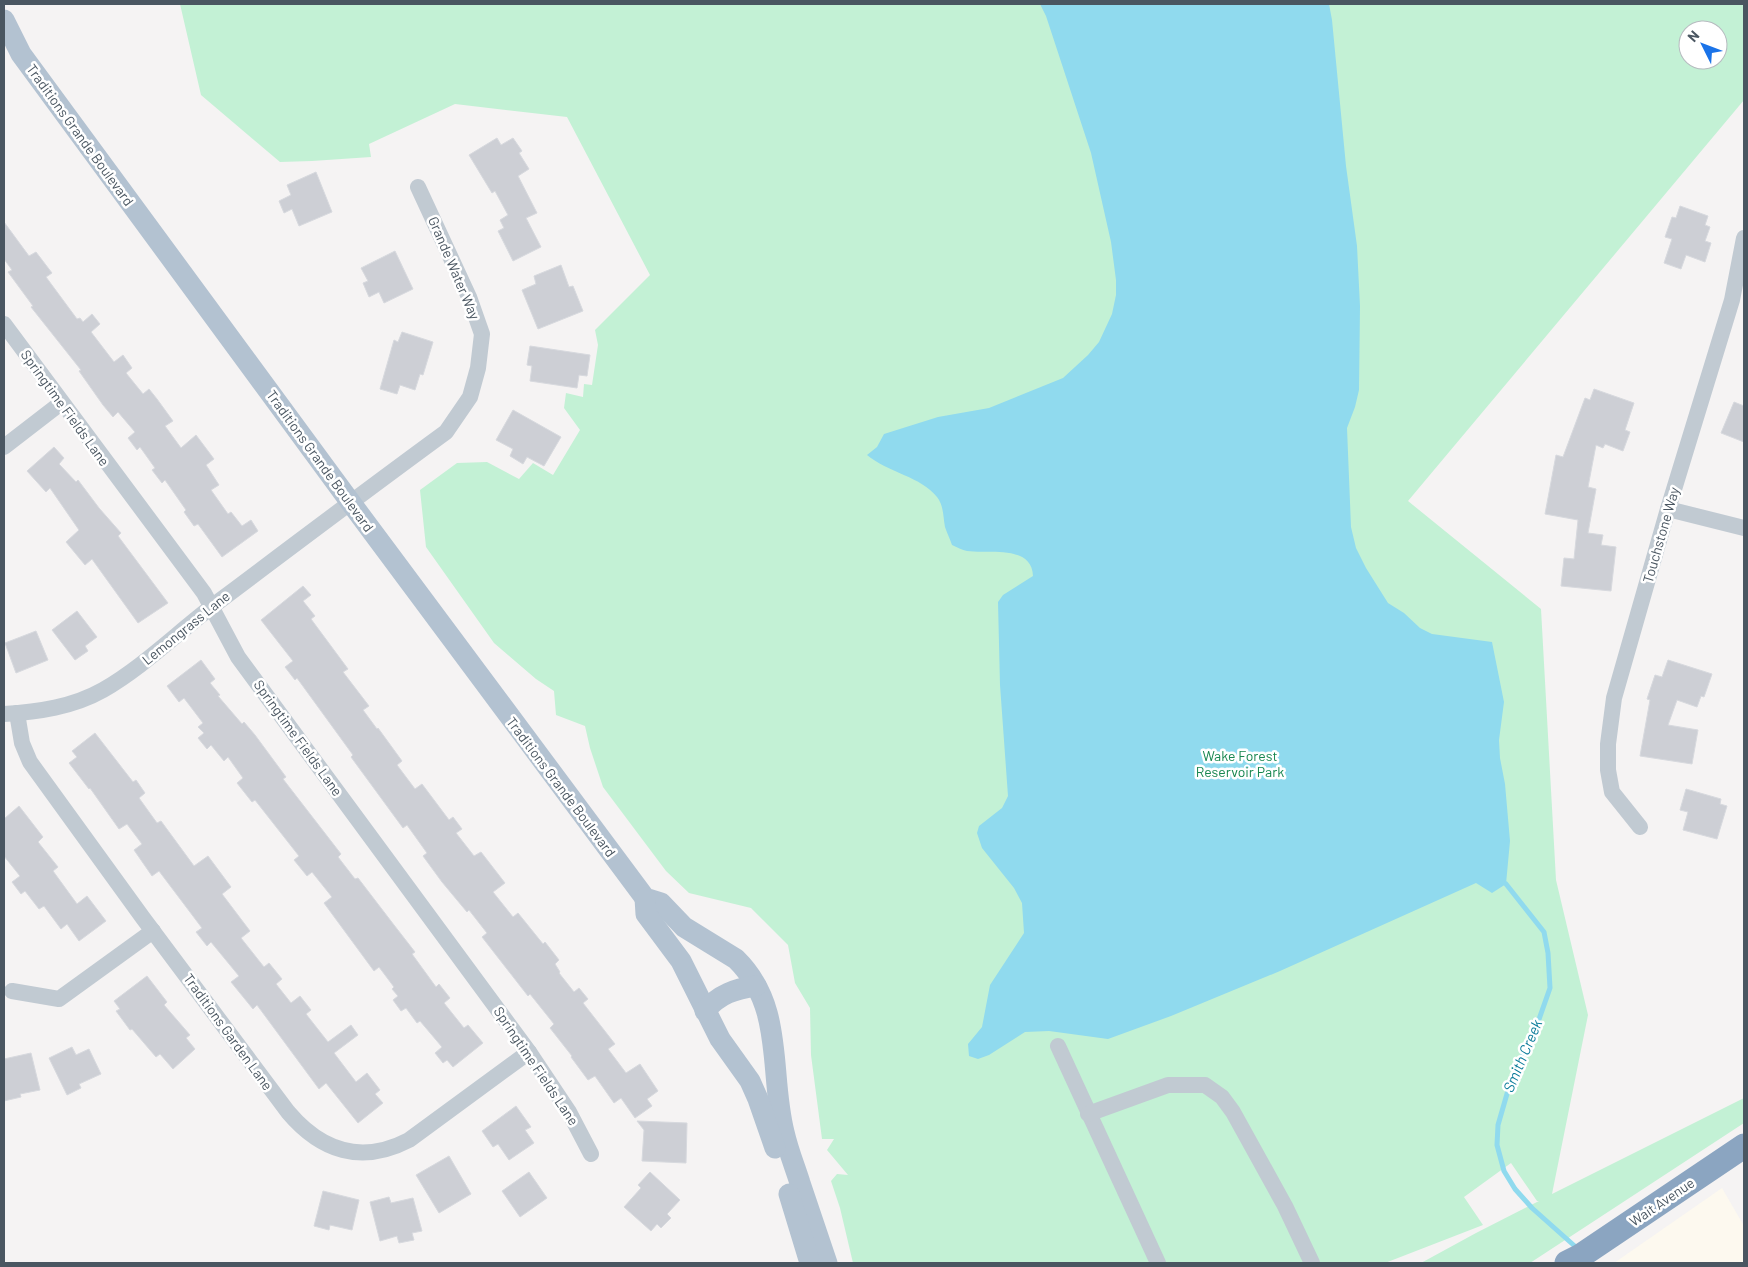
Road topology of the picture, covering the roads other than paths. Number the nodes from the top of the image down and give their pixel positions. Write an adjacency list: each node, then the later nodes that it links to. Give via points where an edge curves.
1 (4, 20): 7 (main road, Traditions Grande Boulevard, via 21,54)
2 (418, 187): 7 (street, Grande Water Way, via 482,334 478,368 470,397 446,432)
3 (1744, 238): 8 (street, Touchstone Way, via 1732,300)
4 (4, 324): 5 (street, Springtime Fields Lane)
5 (61, 402): 6 (street); 10 (street, Springtime Fields Lane, via 204,593)
6 (4, 447)
7 (350, 503): 10 (street, Lemongrass Lane); 13 (main road, Traditions Grande Boulevard)
8 (1668, 509): 9 (street); 12 (street, Touchstone Way, via 1618,678 1610,722 1608,770 1612,792)
9 (1744, 528)
10 (211, 607): 11 (street, Lemongrass Lane, via 136,668 102,691 70,705); 19 (street, Springtime Fields Lane, via 238,657)
11 (10, 713): 14 (street, Traditions Garden Lane, via 25,753)
12 (1640, 827)
13 (645, 898): 15 (main road, Traditions Grande Boulevard, via 661,903 684,926 736,960); 17 (main road, Traditions Grande Boulevard, via 646,914 681,961)
14 (153, 931): 16 (street, via 59,999); 19 (street, Traditions Garden Lane, via 288,1112 304,1130 334,1148 370,1152 400,1145)
15 (756, 986): 17 (main road, via 721,996); 25 (main road, Traditions Grande Boulevard, via 772,1030 784,1133)
16 (12, 992)
17 (705, 1010): 24 (main road, Traditions Grande Boulevard, via 758,1099)
18 (1058, 1046): 20 (street)
19 (529, 1052): 22 (street, Springtime Fields Lane, via 569,1112)
20 (1088, 1114): 26 (street); 27 (street, via 1168,1085 1205,1085 1222,1097 1233,1112)
21 (1744, 1146): 23 (highway, Wait Avenue)
22 (591, 1154)
23 (1574, 1261)
24 (810, 1263)
25 (827, 1263)
26 (1158, 1263)
27 (1312, 1263)

